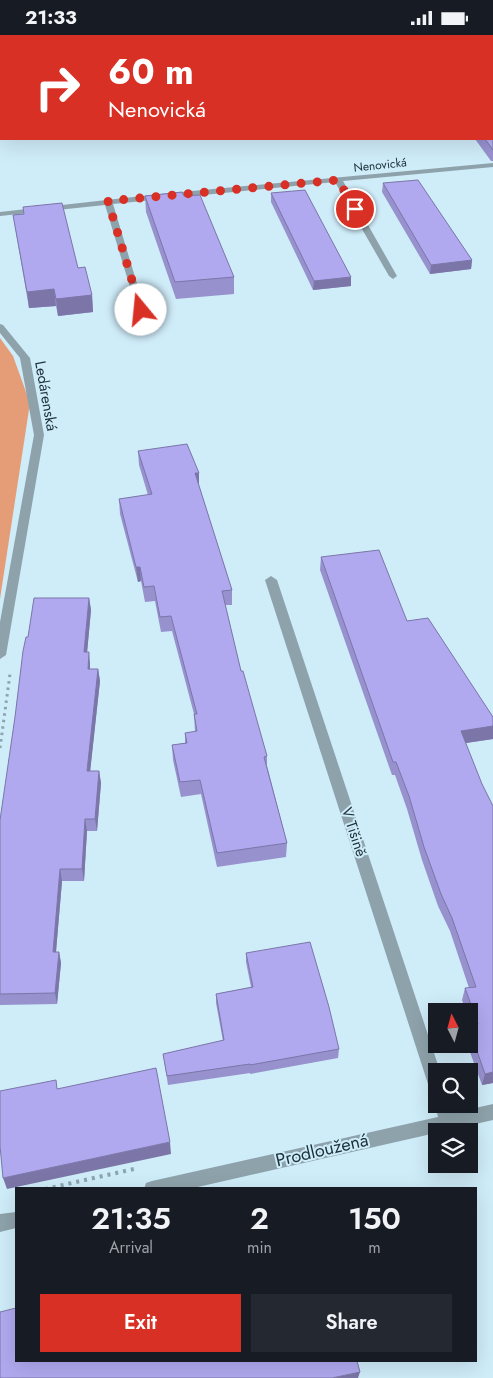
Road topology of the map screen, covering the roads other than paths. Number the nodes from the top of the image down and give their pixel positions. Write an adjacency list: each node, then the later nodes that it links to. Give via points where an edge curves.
1 (493, 165): 2 (street, Nenovická)
2 (338, 180): 3 (street, Nenovická); 5 (street)
3 (108, 201): 4 (street, Nenovická); 6 (street)
4 (0, 214)
5 (393, 276)
6 (141, 310)
7 (0, 327): 9 (street, Ledárenská, via 25,358 39,435)
8 (271, 580): 10 (street, V Tišině)
9 (0, 655)
10 (429, 1063)
11 (493, 1112): 13 (street, Prodloužená)
12 (445, 1113): 13 (street)
13 (446, 1121): 14 (street, Prodloužená)
14 (161, 1187)
15 (15, 1220): 16 (street)
16 (0, 1223)

